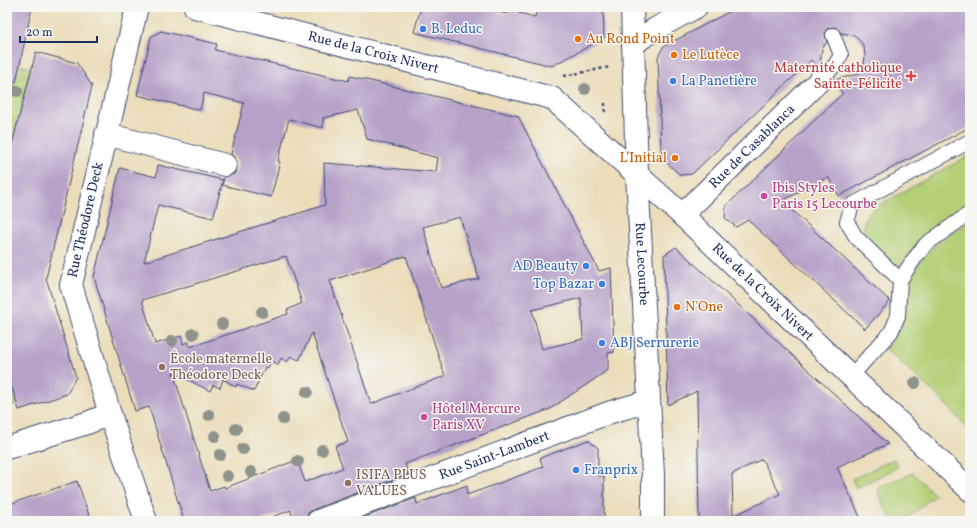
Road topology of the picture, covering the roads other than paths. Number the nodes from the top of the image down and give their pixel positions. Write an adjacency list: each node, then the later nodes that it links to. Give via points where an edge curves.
1 (137, 7): 8 (street, Rue Théodore Deck)
2 (195, 7): 11 (street, Rue de la Croix Nivert, via 552,98)
3 (632, 7): 6 (street, Rue Lecourbe)
4 (696, 7): 6 (street)
5 (833, 35): 7 (lane, via 841,54 835,65)
6 (633, 44): 11 (street, Rue Lecourbe)
7 (822, 78): 13 (street, Rue de Casablanca)
8 (106, 134): 10 (street); 17 (street, Rue Théodore Deck, via 71,285)
9 (970, 141): 14 (lane, via 852,205 848,222 856,237)
10 (225, 164)
11 (637, 174): 13 (street, Rue de la Croix Nivert); 16 (street, Rue Lecourbe)
12 (970, 212): 14 (lane, via 926,244)
13 (682, 215): 15 (street, Rue de la Croix Nivert)
14 (900, 280): 15 (lane, via 898,316 891,332)
15 (851, 376): 19 (street, Rue de la Croix Nivert)
16 (649, 401): 21 (street, Rue Saint-Lambert, via 611,412); 22 (street, Rue Lecourbe)
17 (110, 414): 18 (street); 20 (street, Rue Théodore Deck)
18 (7, 448)
19 (970, 490)
20 (146, 521)
21 (318, 521)
22 (653, 521)

